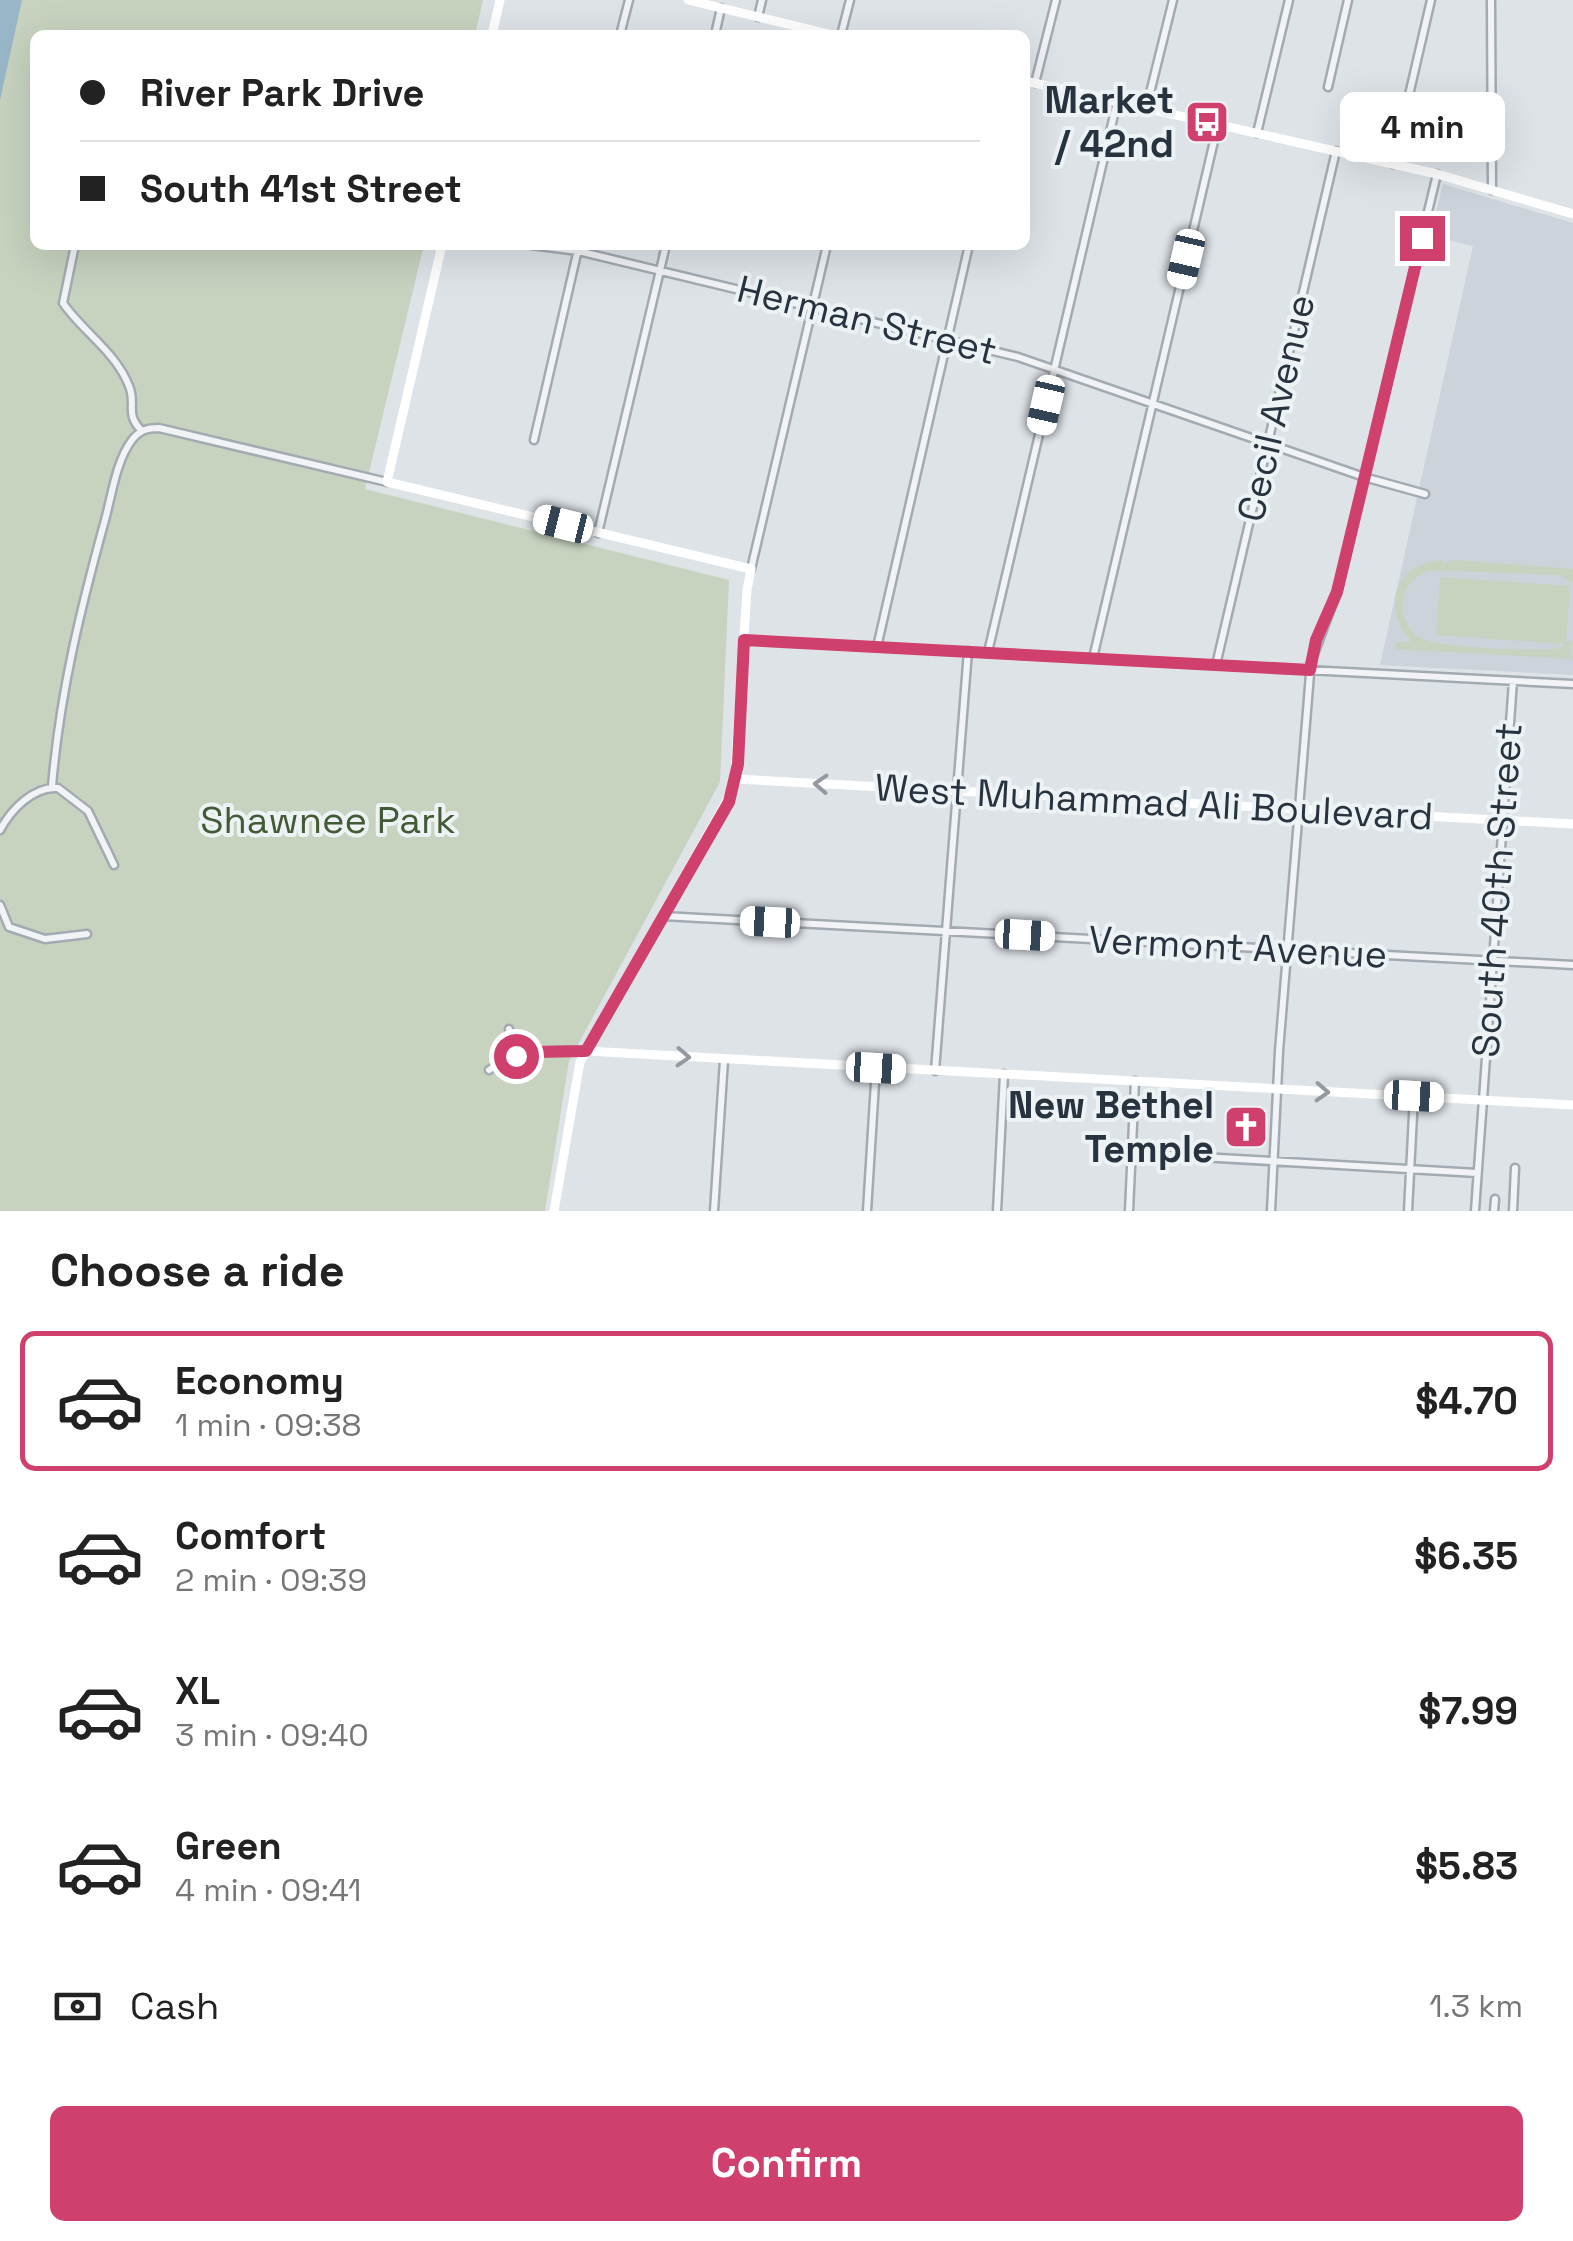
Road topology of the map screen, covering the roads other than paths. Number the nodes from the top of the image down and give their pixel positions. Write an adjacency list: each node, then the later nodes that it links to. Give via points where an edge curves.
1 (500, 0): 14 (street)
2 (629, 0): 15 (street)
3 (688, 0): 12 (street)
4 (762, 0): 13 (street)
5 (850, 0): 18 (street)
6 (1056, 0): 19 (street)
7 (1173, 0): 22 (street)
8 (1289, 0): 24 (street)
9 (1348, 0): 20 (street)
10 (1431, 0): 26 (street)
11 (1490, 0): 28 (street)
12 (721, 8): 13 (street); 16 (street)
13 (758, 17): 17 (street)
14 (493, 30)
15 (621, 30)
16 (716, 30)
17 (812, 30)
18 (842, 30)
19 (1030, 82): 21 (street)
20 (1328, 87)
21 (1117, 102): 22 (street); 40 (street)
22 (1146, 109): 23 (street)
23 (1218, 124): 24 (street); 41 (street)
24 (1257, 133): 25 (street)
25 (1336, 151): 26 (street); 44 (street, Cecil Avenue)
26 (1393, 164): 27 (street)
27 (1437, 174): 28 (street); 45 (street)
28 (1492, 190): 29 (street)
29 (1573, 214)
30 (73, 250): 42 (street, via 63,302 130,386 132,419)
31 (441, 250): 46 (street)
32 (579, 250): 43 (street)
33 (586, 250): 37 (street, Herman Street)
34 (665, 250): 37 (street)
35 (827, 250): 38 (street)
36 (969, 250): 39 (street)
37 (660, 271): 38 (street, Herman Street); 48 (street)
38 (813, 307): 39 (street, Herman Street); 49 (street)
39 (947, 339): 40 (street, Herman Street); 51 (street)
40 (1054, 370): 41 (street, Herman Street); 53 (street)
41 (1152, 404): 44 (street, Herman Street); 54 (street)
42 (142, 430): 46 (street, via 159,428); 60 (street, via 118,472 74,632)
43 (534, 440)
44 (1268, 444): 45 (street, Herman Street); 55 (street, Cecil Avenue)
45 (1364, 477): 47 (street, Herman Street); 56 (street)
46 (387, 482): 48 (street)
47 (1425, 494)
48 (598, 533): 49 (street)
49 (752, 569): 50 (street)
50 (744, 640): 51 (street); 59 (street)
51 (877, 647): 52 (street)
52 (968, 651): 53 (street); 61 (street)
53 (988, 652): 54 (street)
54 (1093, 658): 55 (street)
55 (1216, 665): 56 (street)
56 (1310, 670): 57 (street); 62 (street)
57 (1512, 680): 58 (street); 63 (street, South 40th Street)
58 (1573, 684)
59 (736, 780): 61 (street, West Muhammad Ali Boulevard, one-way to 59); 68 (street)
60 (52, 786): 65 (street, via 19,805); 66 (street, via 88,811)
61 (957, 791): 62 (street, West Muhammad Ali Boulevard); 69 (street)
62 (1298, 809): 63 (street, West Muhammad Ali Boulevard); 71 (street)
63 (1502, 820): 64 (street, West Muhammad Ali Boulevard); 72 (street, South 40th Street)
64 (1573, 824)
65 (0, 830)
66 (114, 866)
67 (0, 905): 70 (street, via 9,927 45,939)
68 (663, 916): 69 (street, Vermont Avenue); 75 (street)
69 (946, 931): 71 (street, Vermont Avenue); 80 (street)
70 (87, 934)
71 (1287, 949): 72 (street, Vermont Avenue); 83 (street)
72 (1493, 960): 73 (street, Vermont Avenue); 85 (street, South 40th Street)
73 (1573, 964)
74 (509, 1030): 76 (street, via 514,1043)
75 (586, 1051): 76 (street); 77 (street, one-way to 77); 93 (street)
76 (534, 1052): 79 (street)
77 (724, 1060): 78 (street); 94 (street)
78 (876, 1068): 80 (street); 95 (street)
79 (489, 1070)
80 (935, 1070): 81 (street)
81 (1004, 1074): 82 (street); 96 (street)
82 (1135, 1082): 83 (street); 87 (street)
83 (1276, 1089): 84 (street, one-way to 84); 88 (street)
84 (1414, 1096): 85 (street); 90 (street)
85 (1480, 1100): 86 (street); 91 (street, South 40th Street)
86 (1573, 1105)
87 (1132, 1153): 88 (street); 97 (street)
88 (1273, 1161): 90 (street); 98 (street)
89 (1515, 1168): 102 (street)
90 (1410, 1170): 91 (street); 99 (street)
91 (1477, 1173): 100 (street, South 40th Street)
92 (1495, 1199): 101 (street)
93 (554, 1211)
94 (714, 1211)
95 (867, 1211)
96 (997, 1211)
97 (1129, 1211)
98 (1271, 1211)
99 (1408, 1211)
100 (1475, 1211)
101 (1494, 1211)
102 (1513, 1211)

